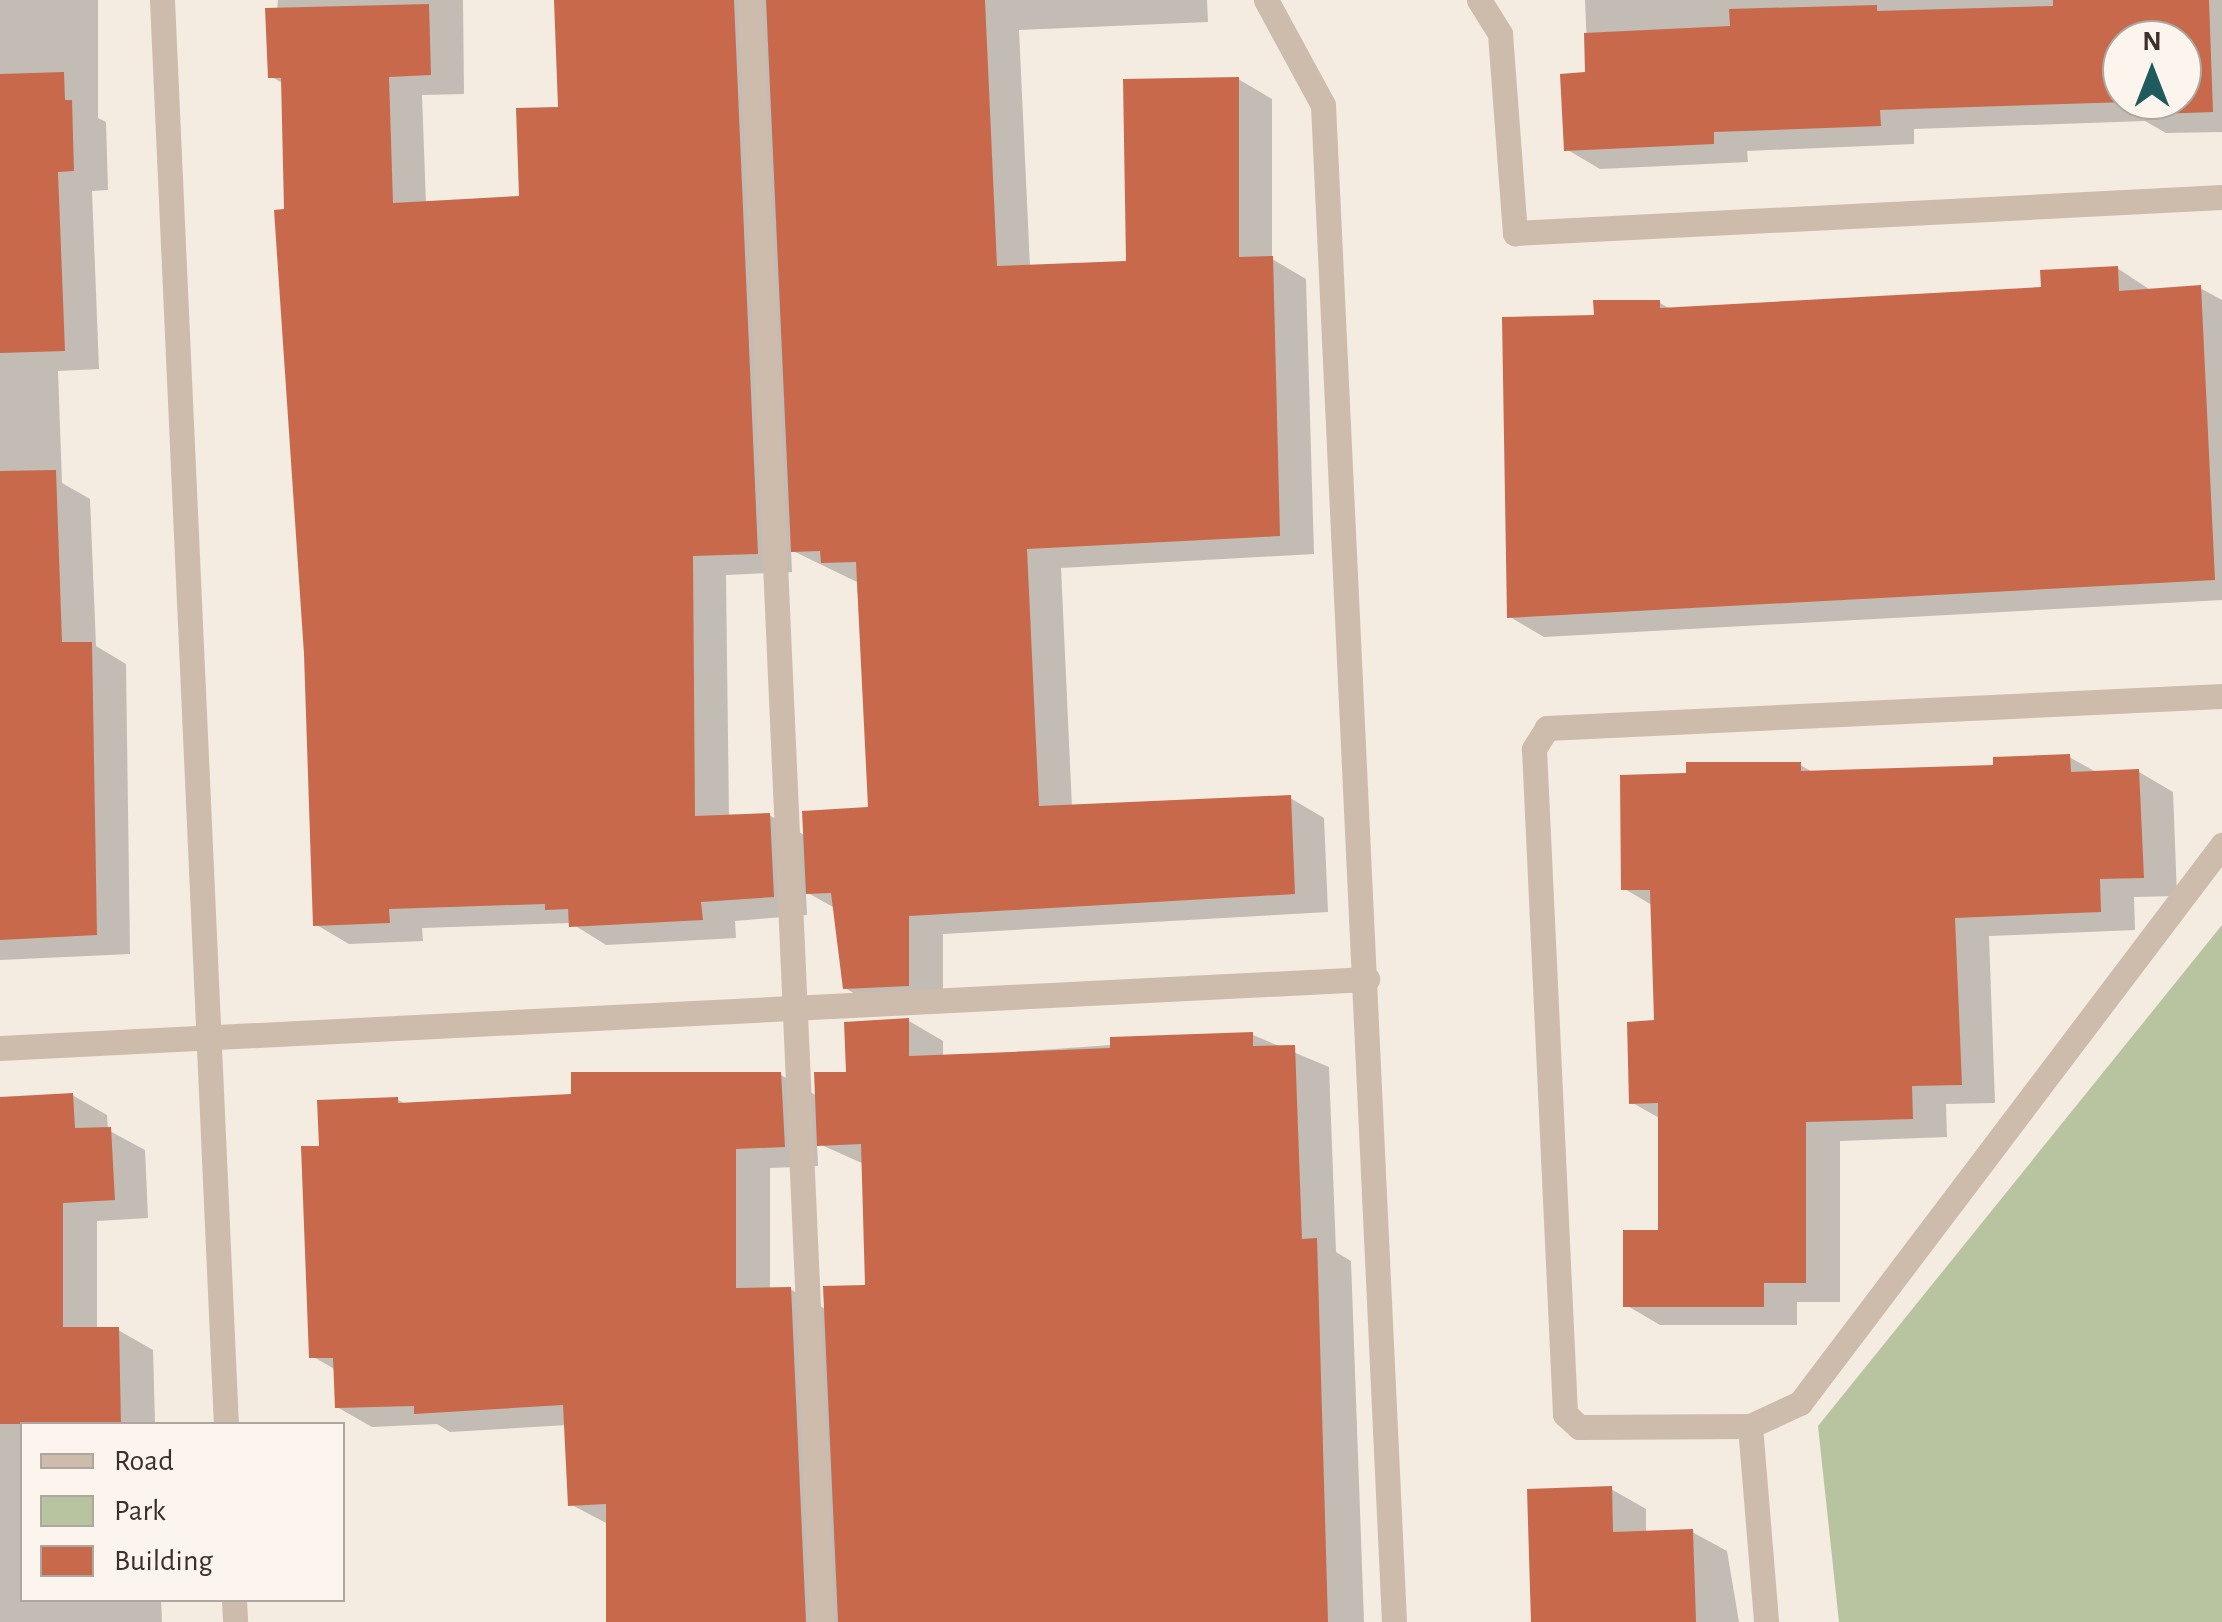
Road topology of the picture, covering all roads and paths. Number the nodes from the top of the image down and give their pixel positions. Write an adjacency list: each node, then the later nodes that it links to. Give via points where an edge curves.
1 (162, 0): 10 (street)
2 (750, 0): 9 (street)
3 (1266, 0): 8 (street, via 1323,106)
4 (1479, 0): 5 (street, via 1500,34 1515,233)
5 (2222, 197)
6 (2222, 696): 13 (street, via 1547,728 1534,748 1565,1414 1580,1428)
7 (2222, 845): 13 (street, via 1800,1403)
8 (1367, 979): 9 (street); 15 (street)
9 (795, 1008): 10 (street); 14 (street)
10 (209, 1036): 11 (street); 12 (street)
11 (0, 1048)
12 (226, 1422)
13 (1750, 1426): 16 (street)
14 (822, 1622)
15 (1394, 1622)
16 (1766, 1622)

